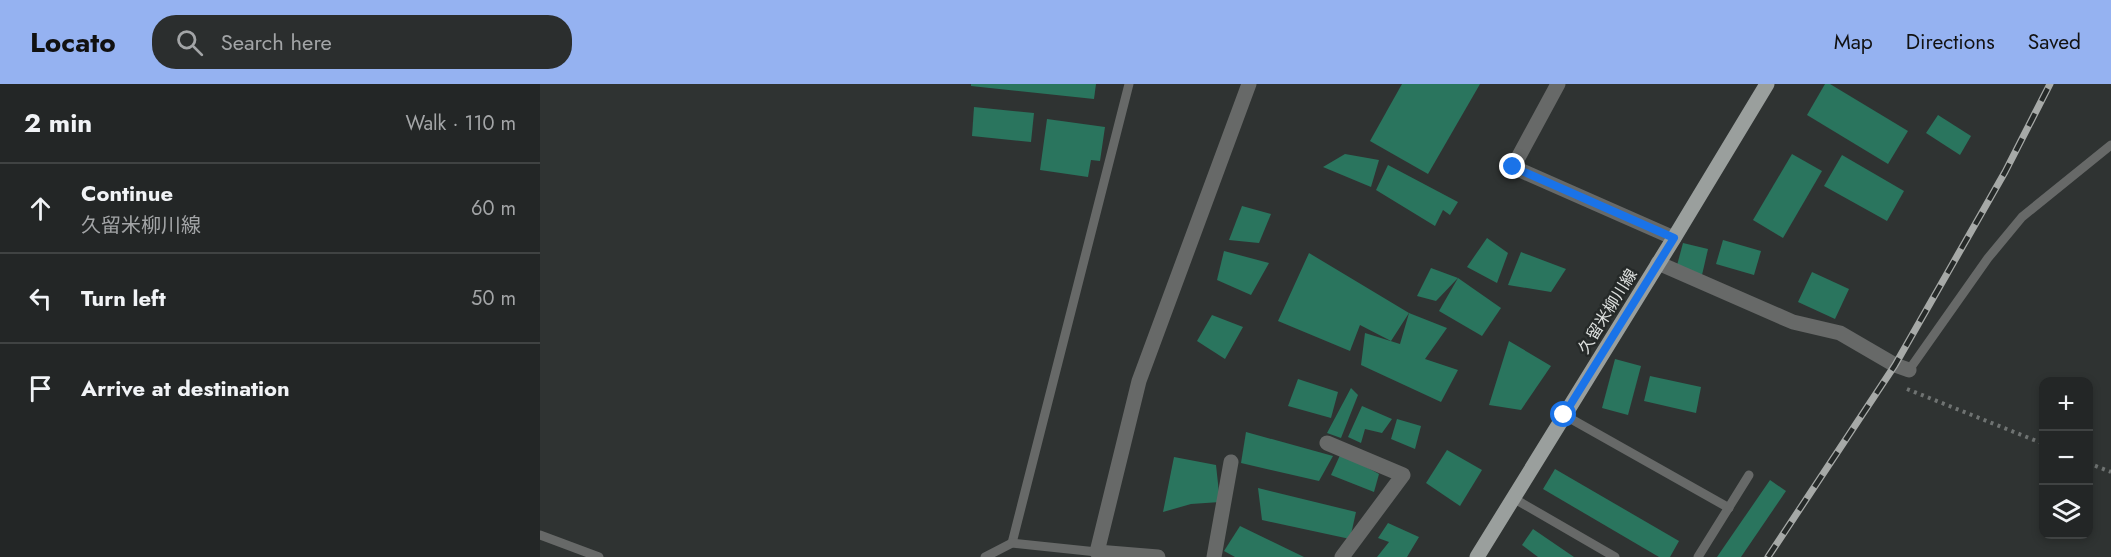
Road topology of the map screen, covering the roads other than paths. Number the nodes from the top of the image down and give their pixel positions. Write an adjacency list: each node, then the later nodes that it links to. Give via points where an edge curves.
1 (1129, 84): 16 (lane)
2 (1249, 84): 17 (street, via 1139,381)
3 (1558, 84): 6 (street, via 1513,167)
4 (1767, 84): 6 (main road, 久留米柳川線)
5 (2111, 145): 8 (lane, via 2022,217)
6 (1674, 238): 7 (main road, 久留米柳川線)
7 (1658, 263): 8 (street, via 1793,322 1840,333); 9 (main road, 久留米柳川線)
8 (1909, 370)
9 (1564, 415): 13 (main road, 久留米柳川線); 14 (lane)
10 (1327, 443): 22 (street, via 1403,475)
11 (1231, 462): 21 (street)
12 (1749, 475): 14 (lane)
13 (1513, 498): 23 (main road, 久留米柳川線); 24 (lane)
14 (1729, 508): 25 (lane)
15 (540, 535): 18 (lane)
16 (1012, 543): 17 (lane); 19 (lane)
17 (1097, 552): 20 (street)
18 (599, 557)
19 (985, 557)
20 (1158, 557)
21 (1214, 557)
22 (1342, 557)
23 (1477, 557)
24 (1615, 557)
25 (1698, 557)

